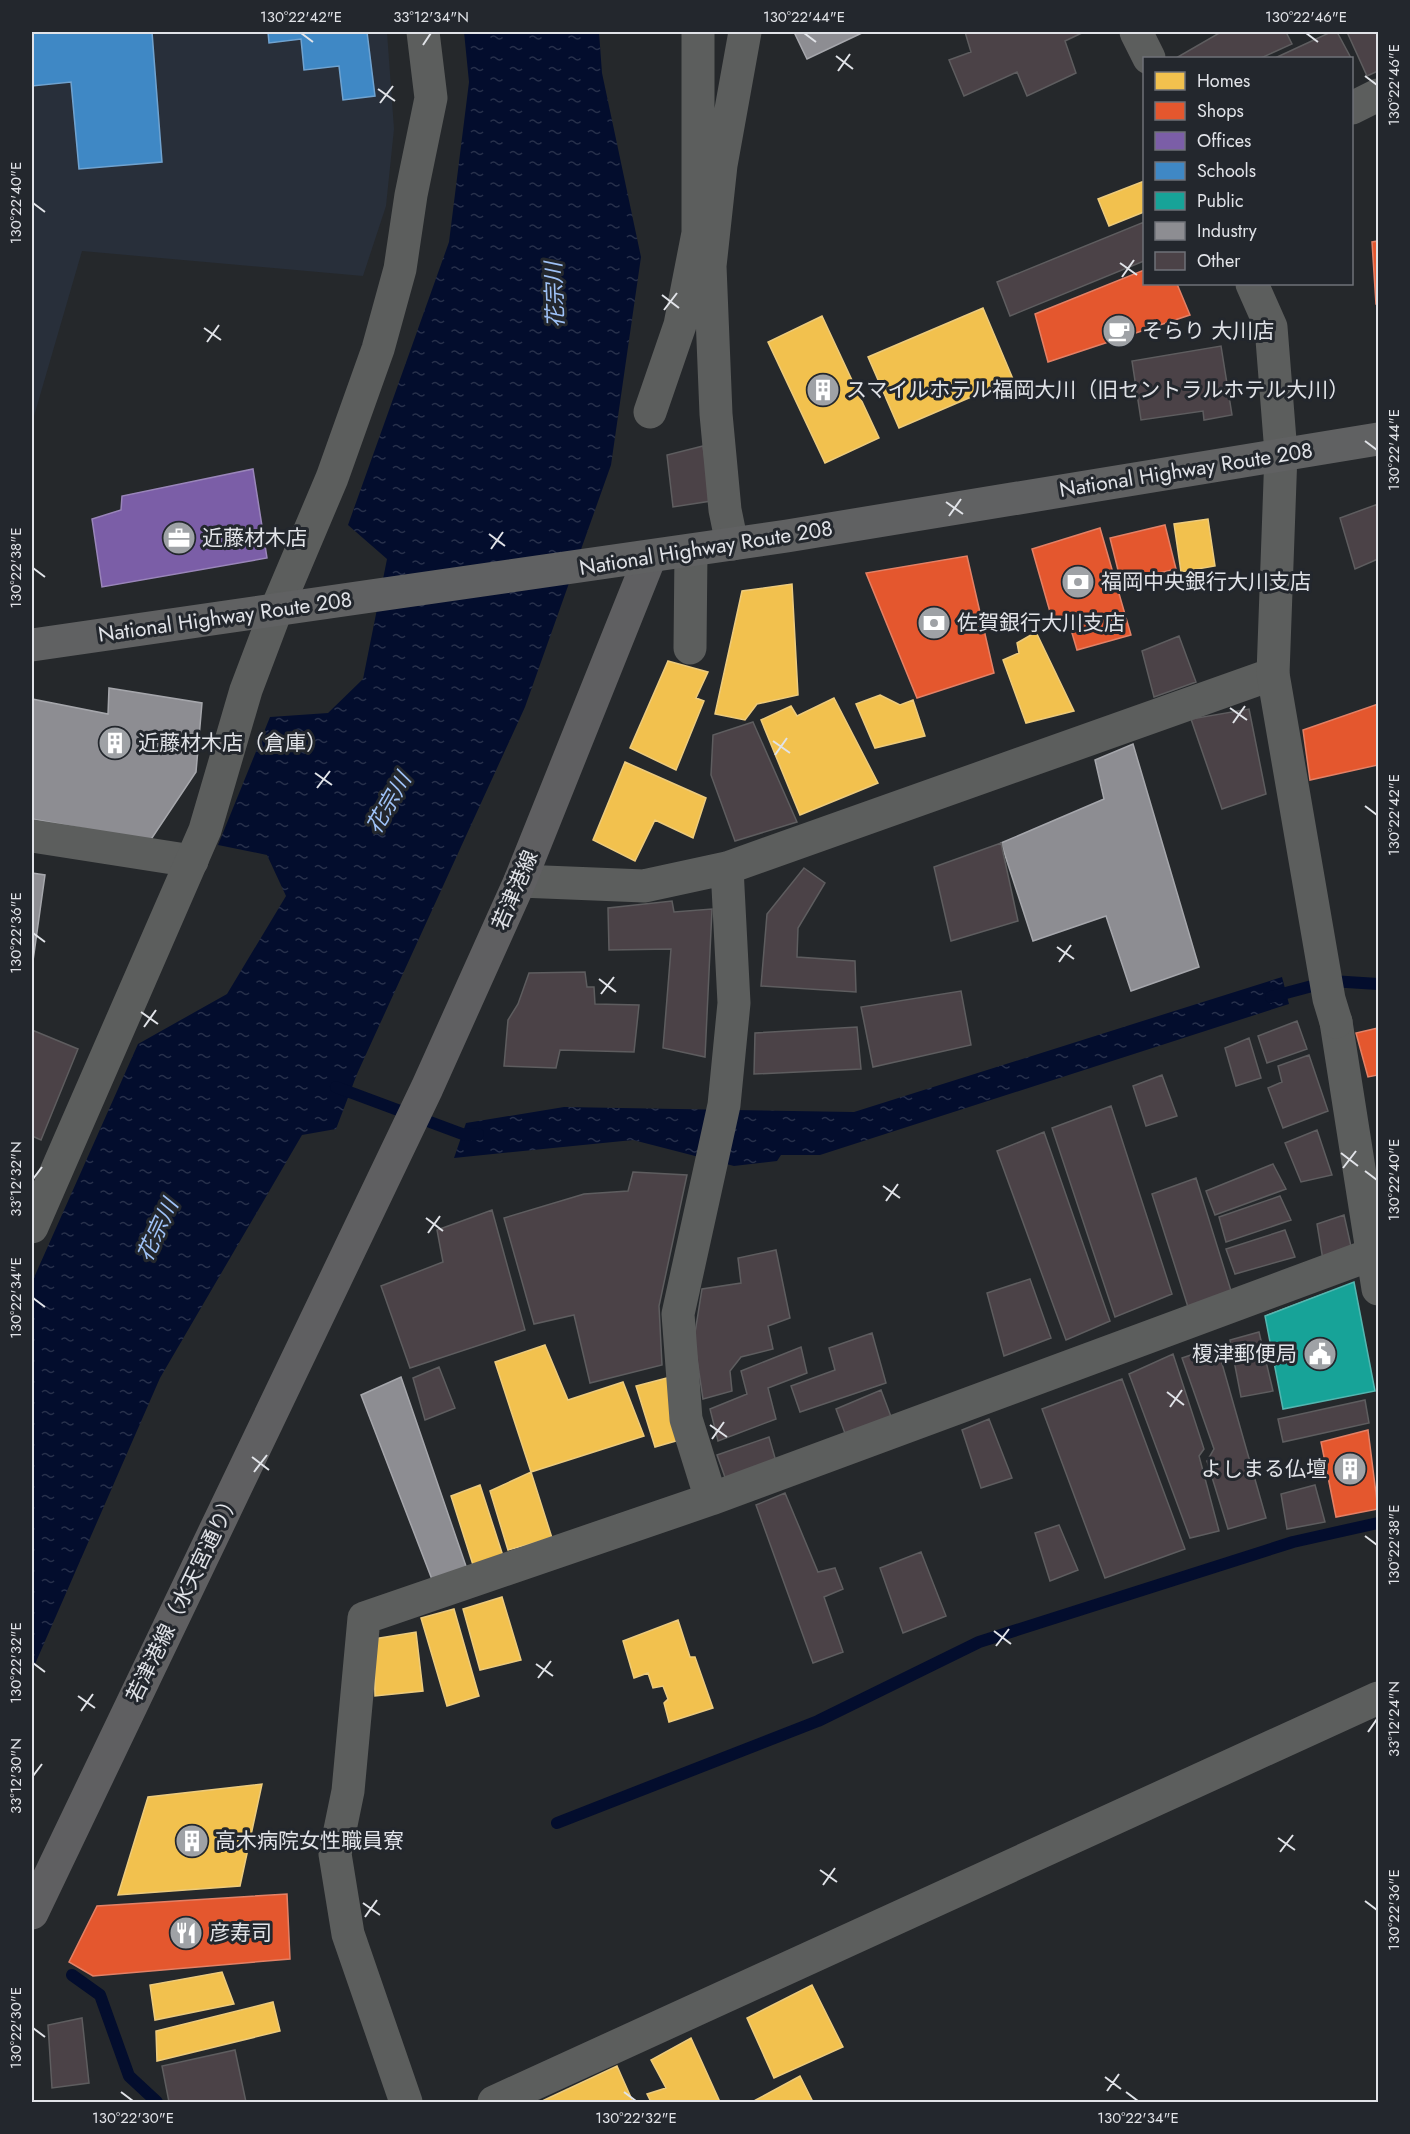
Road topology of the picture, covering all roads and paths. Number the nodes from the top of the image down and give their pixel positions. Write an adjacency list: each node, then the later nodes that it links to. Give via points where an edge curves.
1 (423, 32): 17 (street, via 431,98 400,269 378,350)
2 (698, 32): 8 (street)
3 (745, 32): 9 (street, via 721,165)
4 (1136, 32): 5 (street)
5 (1148, 57)
6 (1378, 95): 7 (street)
7 (1353, 108)
8 (698, 233): 9 (street); 11 (street, via 680,325)
9 (710, 266): 14 (street, via 716,414)
10 (1252, 285): 13 (street, via 1271,327)
11 (650, 412)
12 (1378, 439): 13 (highway, National Highway Route 208)
13 (1281, 453): 14 (highway, National Highway Route 208); 20 (street)
14 (732, 544): 15 (highway, National Highway Route 208)
15 (691, 551): 16 (highway, National Highway Route 208); 19 (street)
16 (650, 557): 17 (highway, National Highway Route 208); 24 (main road, 若津港線)
17 (288, 607): 18 (highway, National Highway Route 208); 22 (street, via 246,690 205,830)
18 (32, 645)
19 (690, 648)
20 (1273, 674): 23 (street); 27 (street)
21 (32, 836): 22 (street)
22 (192, 861): 26 (street)
23 (727, 868): 24 (street, via 644,886); 29 (street, via 734,1003 724,1108 678,1314 686,1419)
24 (520, 881): 25 (main road, 若津港線)
25 (365, 1216): 31 (main road, 若津港線（水天宮通り）)
26 (32, 1227)
27 (1376, 1253): 28 (street); 29 (street)
28 (1378, 1289)
29 (711, 1499): 32 (street, via 364,1618 348,1791 335,1854 348,1934)
30 (1378, 1698): 33 (street)
31 (32, 1913)
32 (406, 2103)
33 (494, 2103)

